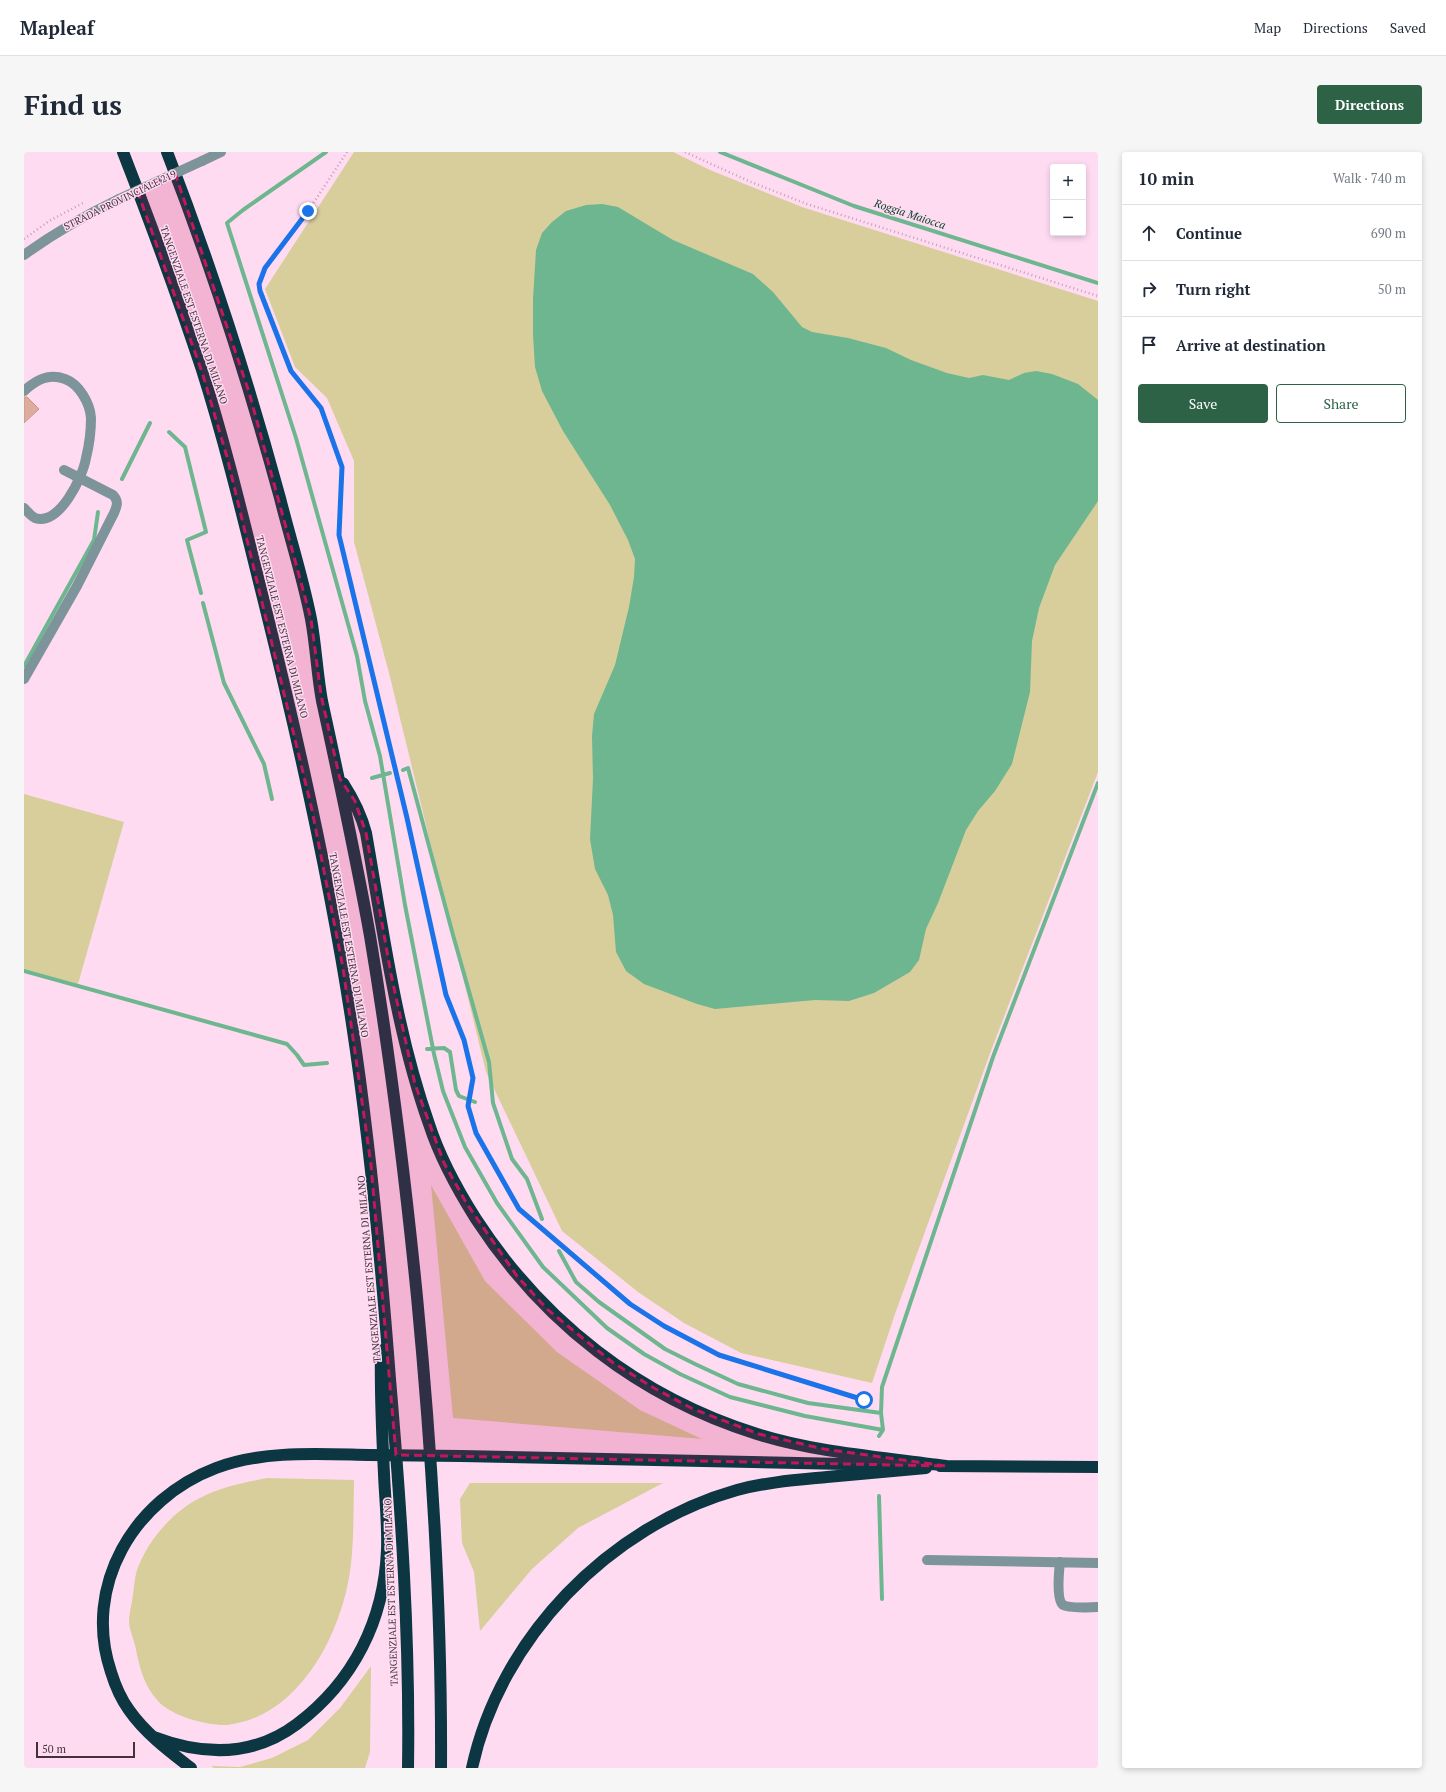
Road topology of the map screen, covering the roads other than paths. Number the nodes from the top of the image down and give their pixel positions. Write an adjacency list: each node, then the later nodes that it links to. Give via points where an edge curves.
1 (123, 152): 11 (highway, TANGENZIALE EST ESTERNA DI MILANO, via 202,372 244,523 290,711 330,893 352,1025 371,1165)
2 (167, 152): 10 (highway, TANGENZIALE EST ESTERNA DI MILANO, via 231,335 273,474 311,619 321,695)
3 (220, 152): 4 (street, STRADA PROVINCIALE 219, bridge, via 79,219)
4 (24, 255)
5 (24, 390): 7 (street, via 41,378 56,377 72,382 82,394 91,417 86,459)
6 (64, 470): 7 (street)
7 (78, 478): 8 (street, via 63,506 50,516 36,518); 9 (street, via 113,495 118,504 77,586)
8 (24, 508)
9 (24, 679)
10 (340, 778): 12 (highway, via 355,801 365,827 403,1032 429,1126 444,1163 467,1204 517,1276 548,1309 612,1362 693,1409 733,1426 788,1442); 21 (highway, TANGENZIALE EST ESTERNA DI MILANO, via 370,936 406,1181 433,1476 439,1618)
11 (383, 1287): 18 (highway, via 381,1413 387,1549 384,1581 367,1639 351,1668 316,1710 267,1742 242,1749 220,1751 173,1744); 20 (highway, TANGENZIALE EST ESTERNA DI MILANO, via 406,1601)
12 (946, 1466): 13 (highway); 18 (highway, bridge, via 369,1455 278,1456 217,1468 194,1477 173,1490 151,1508 133,1530 119,1553 103,1608 103,1637 107,1661 116,1686 128,1710); 22 (highway, via 772,1482 706,1500 673,1514 642,1532 586,1576 540,1625 503,1683 488,1716)
13 (1098, 1468)
14 (926, 1560): 15 (street)
15 (1060, 1562): 16 (street); 17 (street, via 1059,1601 1062,1605)
16 (1098, 1563)
17 (1098, 1607)
18 (154, 1737): 19 (highway)
19 (191, 1768)
20 (408, 1768)
21 (441, 1768)
22 (472, 1768)

